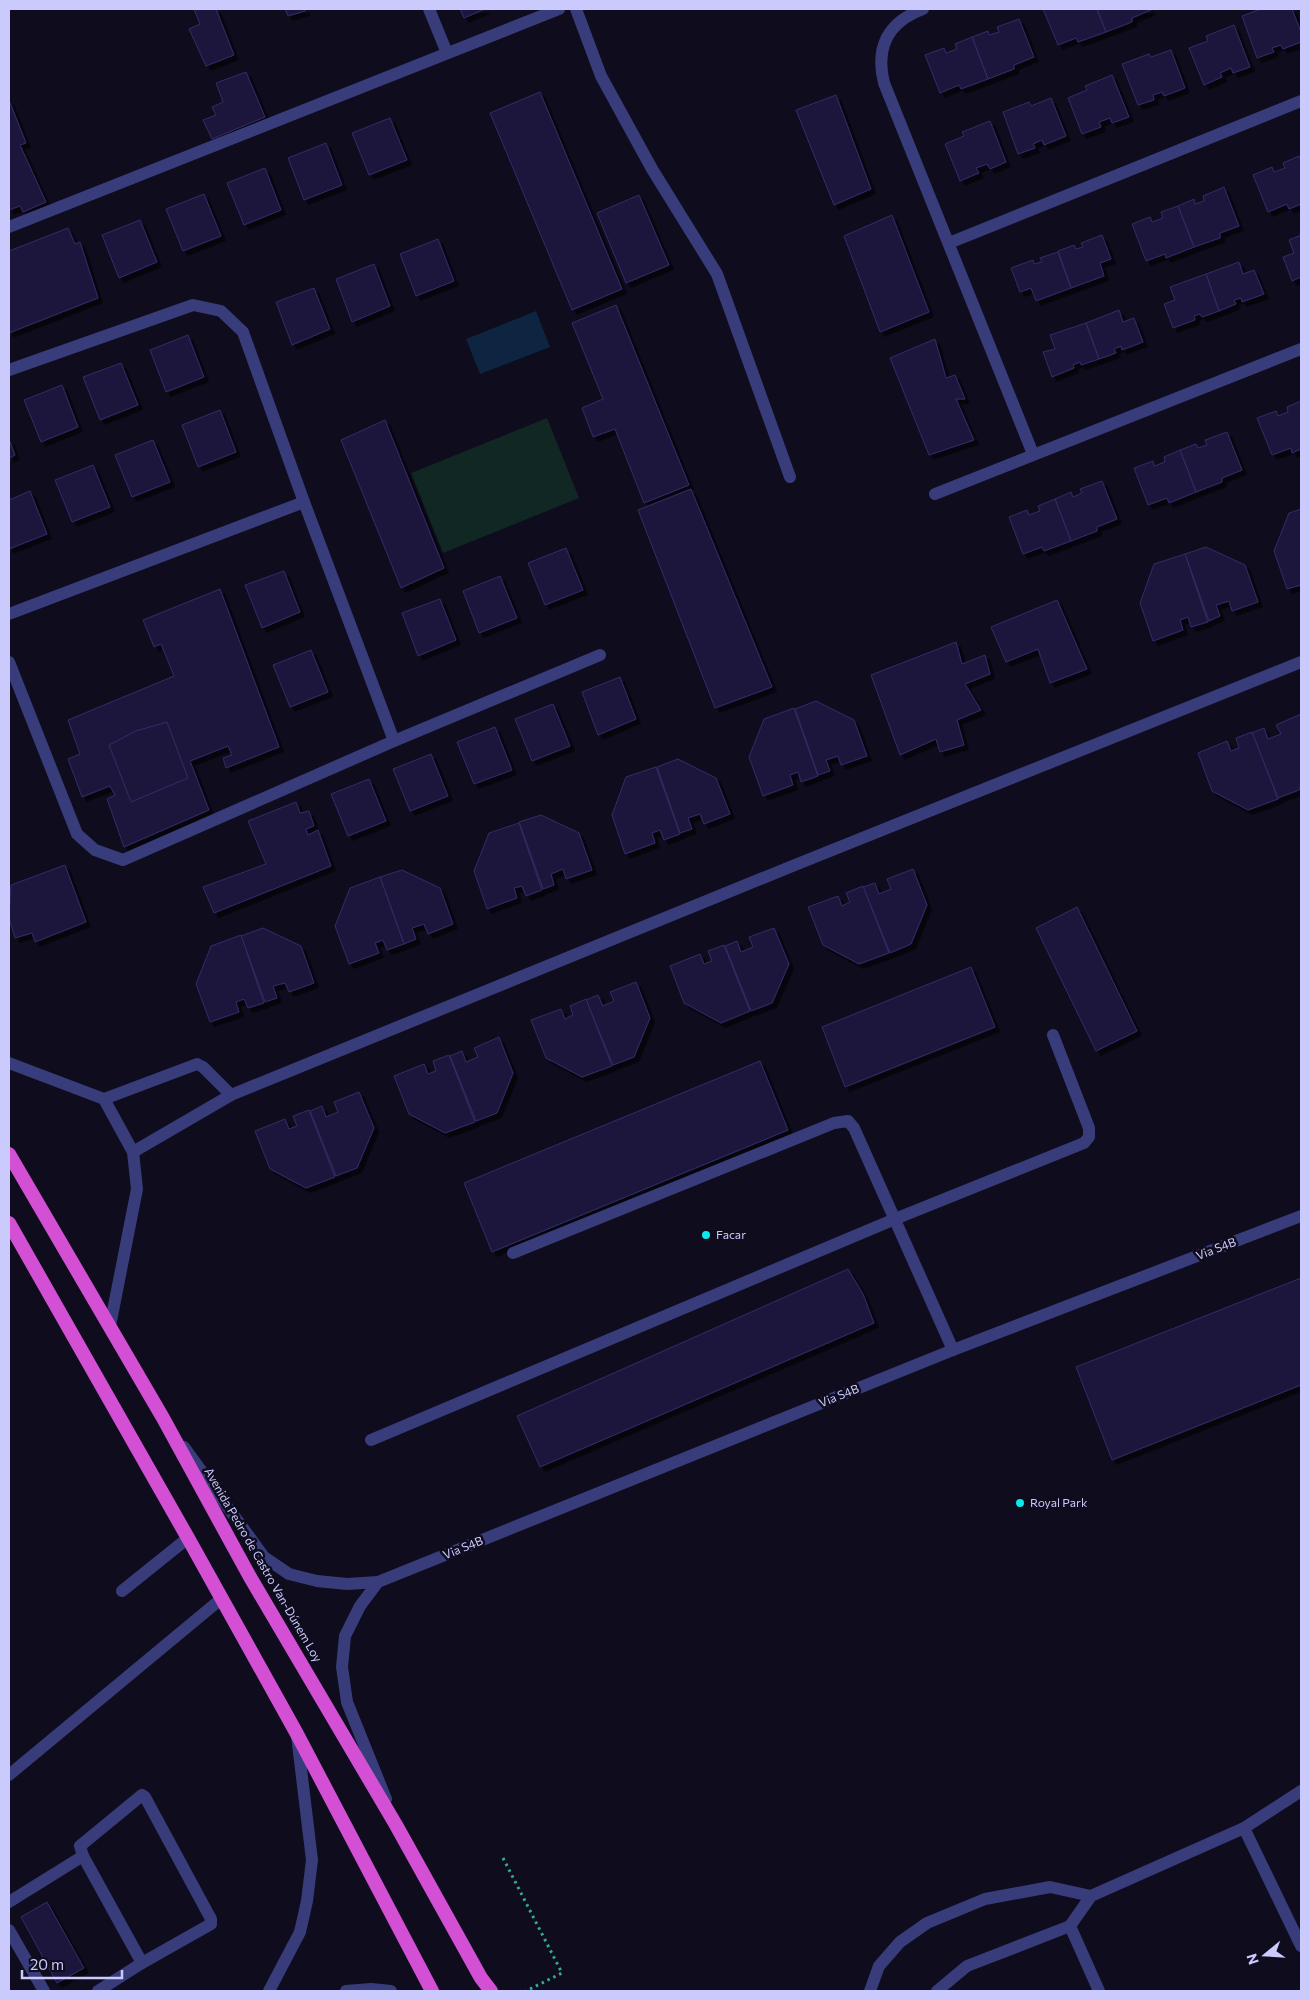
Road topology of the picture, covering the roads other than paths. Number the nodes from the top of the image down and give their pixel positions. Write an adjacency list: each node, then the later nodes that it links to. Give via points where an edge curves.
1 (429, 9): 5 (street)
2 (559, 9): 5 (street)
3 (576, 9): 12 (street, via 601,76 652,169 717,274)
4 (923, 9): 8 (street, via 910,14 893,28 884,41 880,68)
5 (447, 53): 7 (street)
6 (1301, 101): 8 (street)
7 (9, 227)
8 (949, 243): 11 (street)
9 (1301, 349): 11 (street)
10 (9, 370): 14 (street, via 193,305 221,311 243,332)
11 (1034, 454): 13 (street)
12 (790, 477)
13 (935, 494)
14 (304, 502): 15 (street); 19 (street)
15 (9, 614)
16 (600, 655): 19 (street)
17 (9, 662): 19 (street, via 78,834 95,850 123,860)
18 (1301, 662): 22 (street)
19 (394, 741)
20 (1053, 1035): 27 (street, via 1089,1128 1089,1137 1084,1143)
21 (9, 1063): 23 (street)
22 (231, 1095): 23 (street, via 204,1066 197,1064); 24 (street)
23 (104, 1100): 24 (street)
24 (133, 1152): 30 (street, via 137,1189)
25 (9, 1154): 30 (highway, Avenida Pedro de Castro Van-Dúnem Loy)
26 (1301, 1216): 31 (street, Via S4B)
27 (895, 1219): 29 (street, via 848,1121 834,1123); 31 (street); 33 (street)
28 (9, 1223): 34 (highway)
29 (513, 1253)
30 (110, 1326): 32 (highway, Avenida Pedro de Castro Van-Dúnem Loy)
31 (953, 1350): 35 (street, Via S4B)
32 (163, 1418): 35 (street, via 264,1556 289,1574 317,1581 347,1584); 41 (highway, Avenida Pedro de Castro Van-Dúnem Loy, via 250,1577)
33 (371, 1440)
34 (188, 1538): 36 (street); 37 (highway)
35 (378, 1582): 41 (street, via 360,1606 345,1636 342,1668 347,1702)
36 (122, 1591)
37 (221, 1598): 38 (highway); 39 (street)
38 (297, 1734): 52 (street, via 312,1860 300,1932); 55 (highway)
39 (9, 1775)
40 (1301, 1791): 42 (street)
41 (396, 1825): 56 (highway, Avenida Pedro de Castro Van-Dúnem Loy)
42 (1244, 1828): 44 (street); 48 (street)
43 (83, 1856): 45 (street); 49 (street); 49 (street, via 82,1843 142,1795 145,1797 211,1924)
44 (1091, 1896): 46 (street); 57 (street, via 1050,1887 985,1898 926,1923 900,1942 879,1966)
45 (9, 1902)
46 (1070, 1926): 58 (street, via 967,1966); 59 (street)
47 (9, 1930): 50 (street)
48 (1301, 1946)
49 (142, 1963): 51 (street)
50 (44, 1991)
51 (98, 1991)
52 (269, 1991)
53 (346, 1991): 54 (street)
54 (391, 1991)
55 (432, 1991)
56 (491, 1991)
57 (870, 1991)
58 (937, 1991)
59 (1099, 1991)

